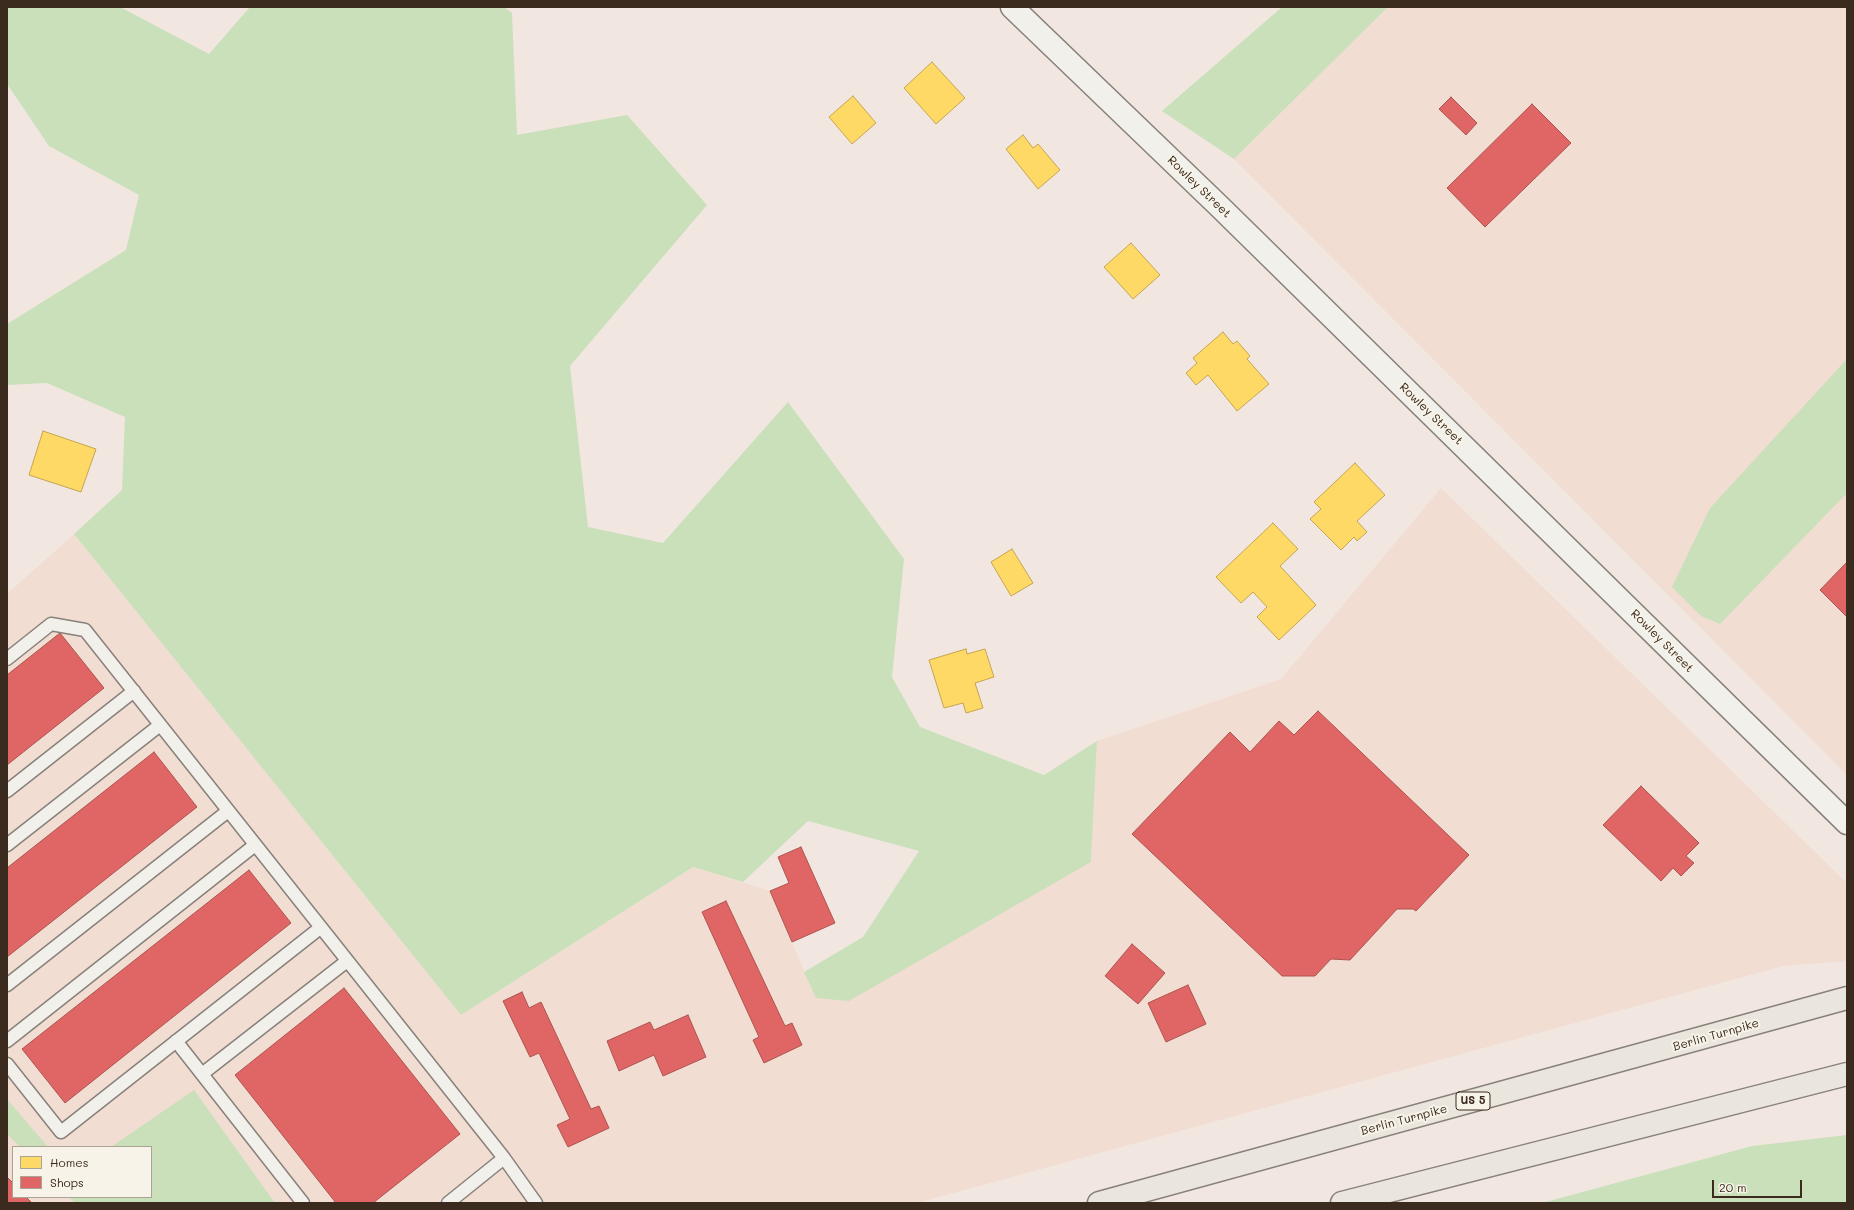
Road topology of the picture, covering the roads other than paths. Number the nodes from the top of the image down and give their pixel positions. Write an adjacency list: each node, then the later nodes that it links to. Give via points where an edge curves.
1 (1012, 7): 7 (street, Rowley Street, via 1220,207)
2 (7, 659): 3 (lane, via 51,624 85,630)
3 (134, 691): 4 (lane); 5 (lane)
4 (160, 725): 6 (lane); 8 (lane)
5 (7, 791)
6 (228, 811): 9 (lane); 12 (lane)
7 (1847, 823)
8 (7, 845)
9 (255, 845): 10 (lane); 14 (lane)
10 (320, 928): 11 (lane); 15 (lane)
11 (347, 961): 17 (lane); 19 (lane)
12 (7, 985)
13 (1847, 998): 23 (highway, Berlin Turnpike / US 5)
14 (7, 1040)
15 (176, 1041): 16 (lane, via 61,1132); 17 (lane)
16 (7, 1064)
17 (202, 1074): 20 (lane)
18 (1847, 1074): 24 (highway)
19 (504, 1158): 21 (lane); 22 (lane)
20 (303, 1203)
21 (448, 1203)
22 (536, 1203)
23 (1099, 1203)
24 (1342, 1203)

